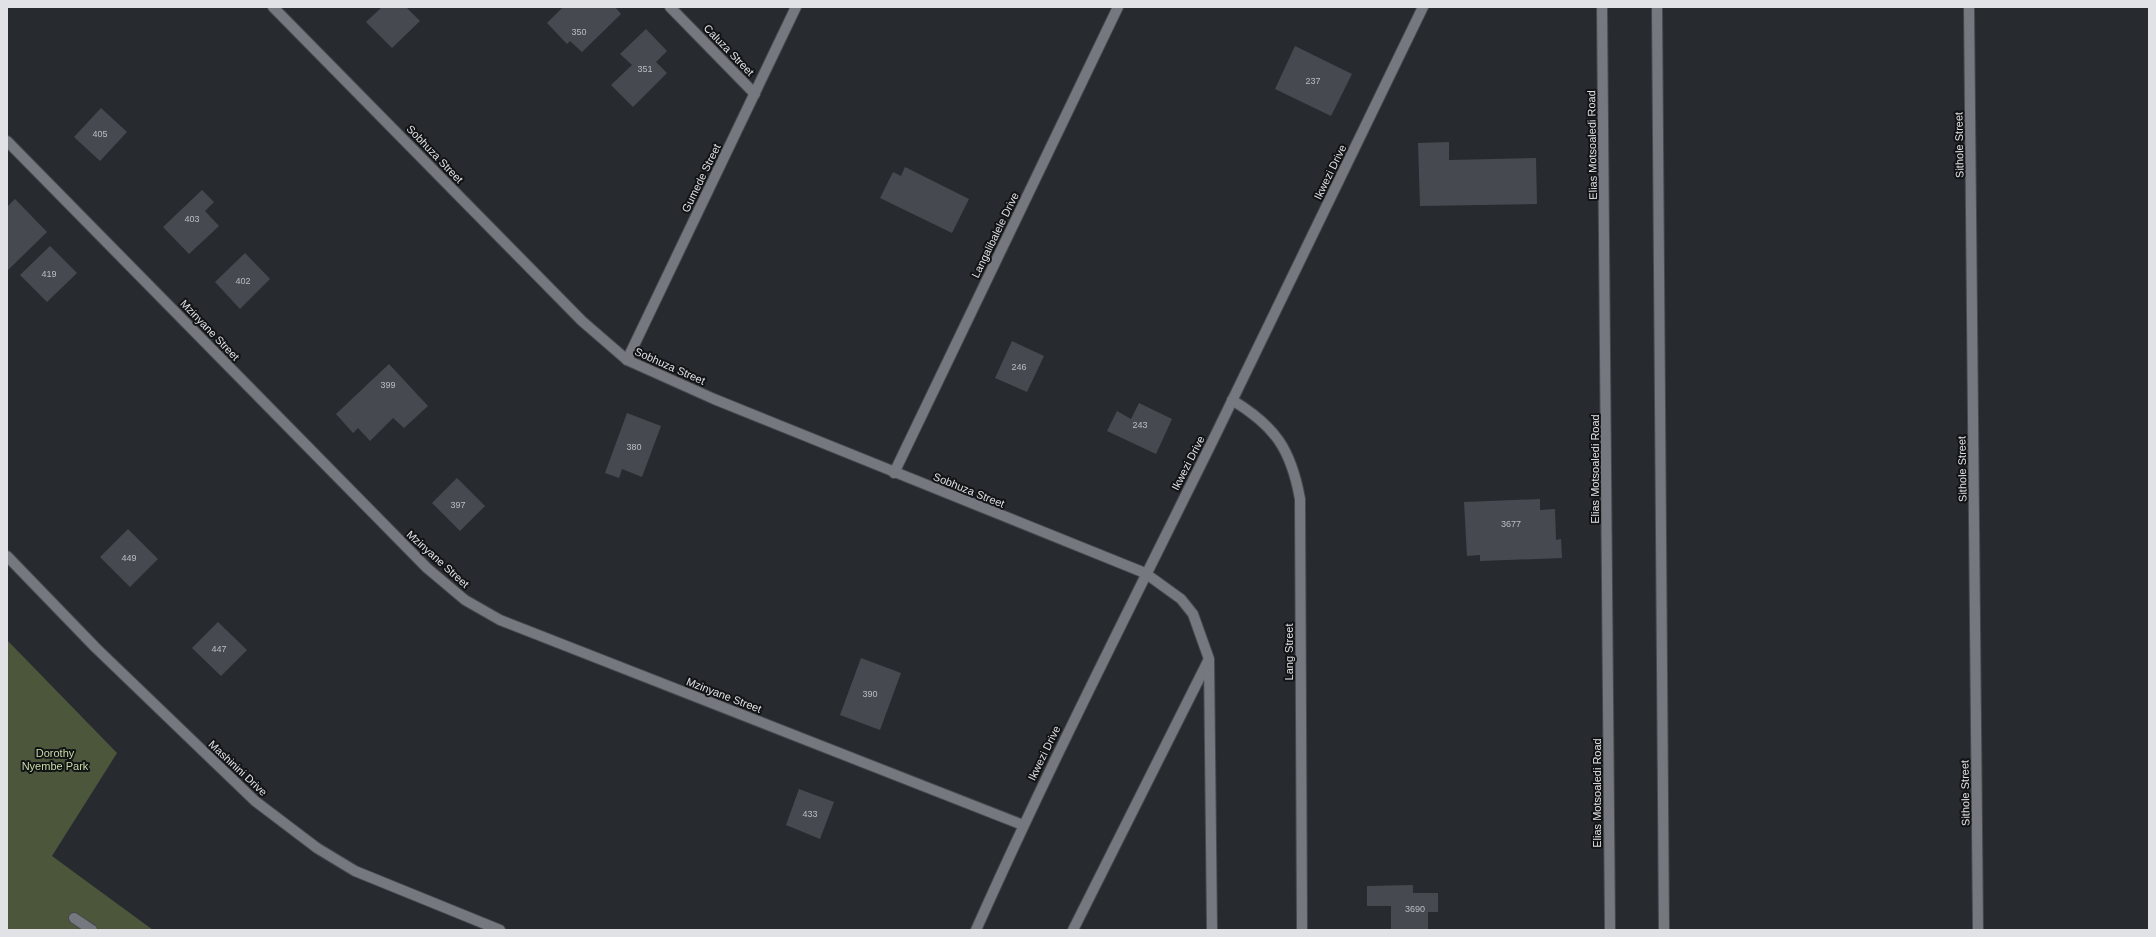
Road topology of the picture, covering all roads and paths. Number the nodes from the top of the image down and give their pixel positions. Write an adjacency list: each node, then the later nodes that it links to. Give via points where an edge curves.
1 (273, 7): 11 (street, Sobhuza Street, via 582,321)
2 (670, 7): 9 (street, Caluza Street)
3 (796, 7): 9 (street, Gumede Street)
4 (1118, 7): 13 (street, Langalibalele Drive)
5 (1423, 7): 12 (street, Ikwezi Drive)
6 (1602, 7): 25 (street, Elias Motsoaledi Road)
7 (1657, 7): 26 (street)
8 (1970, 7): 27 (street, Sithole Street)
9 (755, 94): 11 (street, Gumede Street)
10 (7, 141): 17 (street, Mzinyane Street, via 426,568 464,600 500,620)
11 (627, 360): 13 (street, Sobhuza Street, via 714,399)
12 (1232, 400): 15 (street, Ikwezi Drive); 24 (street, Lang Street, via 1272,430 1286,451 1296,474 1300,499)
13 (894, 473): 15 (street, Sobhuza Street)
14 (7, 556): 20 (street, Mashinini Drive, via 96,648 255,801 317,848 355,871)
15 (1145, 573): 16 (street, Sobhuza Street, via 1181,599 1193,614); 17 (street, Ikwezi Drive)
16 (1209, 659): 22 (street); 23 (street, Sobhuza Street)
17 (1022, 825): 21 (street, Ikwezi Drive)
18 (74, 918): 19 (street)
19 (92, 930)
20 (500, 930)
21 (976, 930)
22 (1073, 930)
23 (1212, 930)
24 (1302, 930)
25 (1610, 930)
26 (1664, 930)
27 (1978, 930)

